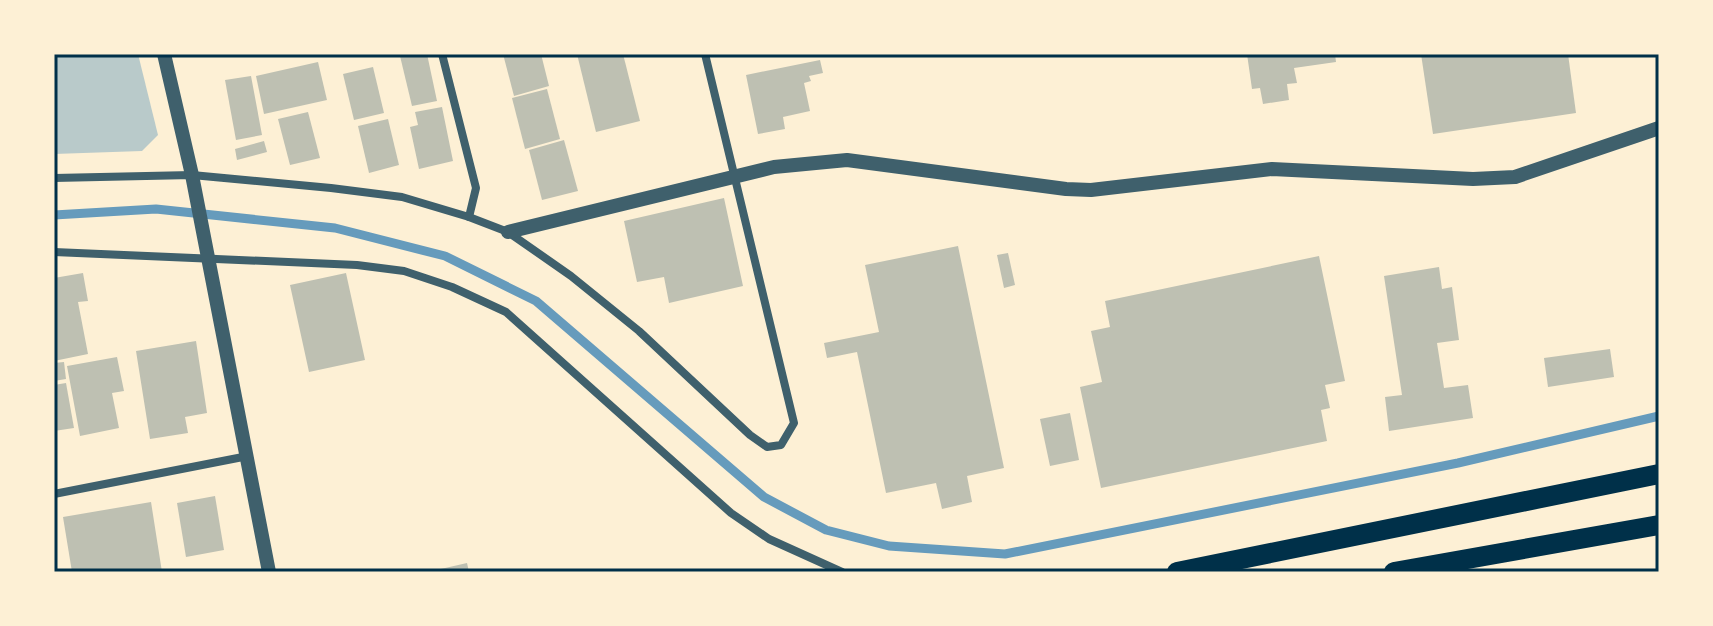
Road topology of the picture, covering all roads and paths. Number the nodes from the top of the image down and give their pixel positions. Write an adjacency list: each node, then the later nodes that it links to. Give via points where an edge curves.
1 (164, 54): 5 (street)
2 (442, 54): 8 (street, via 476,188)
3 (705, 54): 6 (street)
4 (1659, 128): 6 (street, via 1551,167 1492,179 1272,169 1091,190 847,160)
5 (192, 175): 7 (street); 8 (street, via 402,197); 11 (street)
6 (734, 176): 9 (street); 9 (street, via 794,423 781,445 767,447 750,435 639,331)
7 (54, 178)
8 (469, 217): 9 (street)
9 (508, 232)
10 (54, 252): 11 (street)
11 (209, 257): 12 (street); 17 (street, via 404,271 506,312 731,513 769,539)
12 (248, 456): 14 (street); 16 (street)
13 (1659, 474): 18 (main road)
14 (54, 494)
15 (1659, 525): 19 (main road)
16 (269, 572)
17 (842, 572)
18 (1177, 572)
19 (1394, 572)

